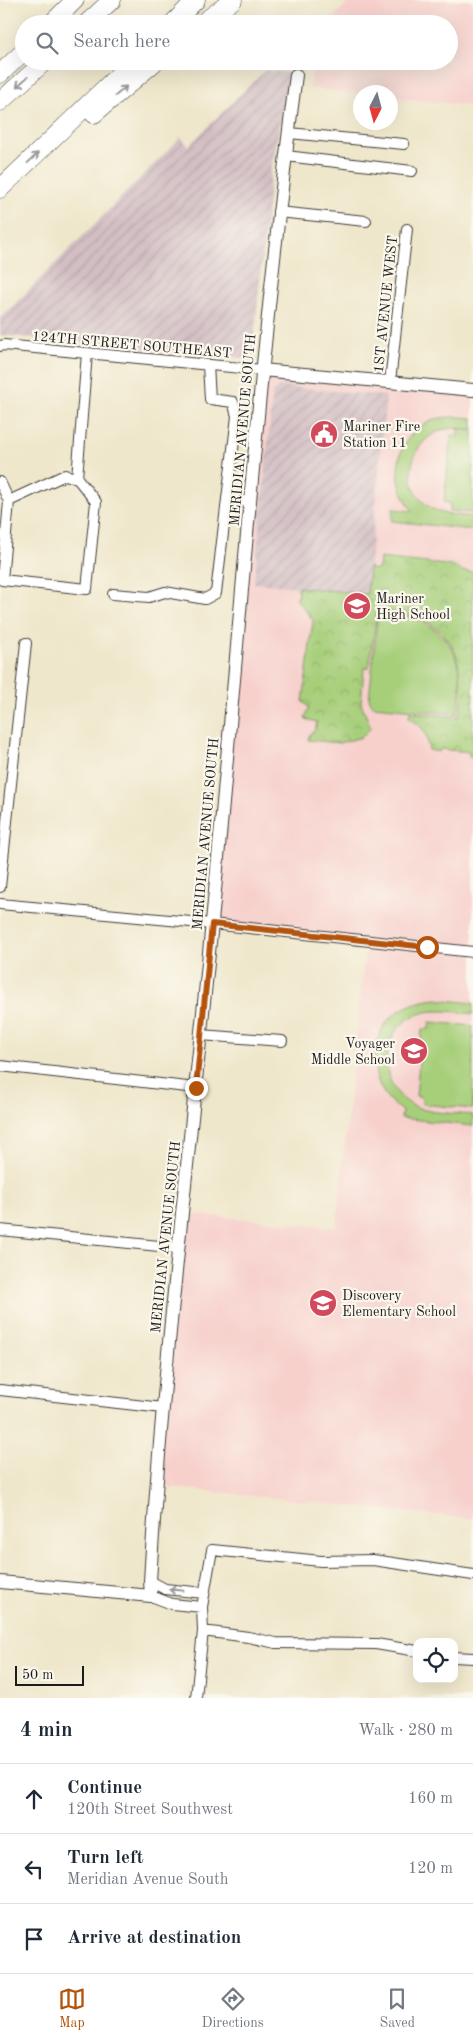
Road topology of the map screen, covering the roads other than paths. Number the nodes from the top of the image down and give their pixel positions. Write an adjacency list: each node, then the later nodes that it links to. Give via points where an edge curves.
1 (75, 0): 5 (highway)
2 (112, 0): 6 (highway)
3 (196, 0): 7 (highway)
4 (233, 0): 8 (highway)
5 (60, 15)
6 (96, 15)
7 (181, 15)
8 (213, 15)
9 (15, 60): 13 (highway)
10 (35, 70): 15 (highway, one-way to 15)
11 (124, 70): 16 (highway)
12 (146, 70): 16 (highway, one-way to 12, via 98,112)
13 (0, 74)
14 (296, 74): 17 (street, MERIDIAN AVENUE SOUTH)
15 (0, 102)
16 (66, 127): 21 (highway, one-way to 16)
17 (289, 133): 18 (street); 19 (street, MERIDIAN AVENUE SOUTH)
18 (404, 144)
19 (286, 156): 20 (street); 22 (street, MERIDIAN AVENUE SOUTH)
20 (412, 171)
21 (0, 189)
22 (278, 212): 23 (street); 28 (street, MERIDIAN AVENUE SOUTH)
23 (366, 221)
24 (407, 229): 29 (street, 1ST AVENUE WEST)
25 (0, 346): 26 (street, 124TH STREET SOUTHEAST)
26 (87, 353): 27 (street, 124TH STREET SOUTHEAST); 31 (street)
27 (208, 365): 28 (street, 124TH STREET SOUTHEAST); 33 (street, via 210,399 233,402 236,408)
28 (262, 370): 29 (street); 35 (street, MERIDIAN AVENUE SOUTH)
29 (390, 382): 30 (street)
30 (473, 390)
31 (77, 478): 34 (street, via 65,475); 34 (street, via 96,502 87,589 2,580)
32 (0, 482): 34 (street)
33 (227, 499): 35 (street); 36 (street, via 216,593 205,599 165,592 149,597)
34 (9, 501)
35 (250, 502): 40 (street, MERIDIAN AVENUE SOUTH)
36 (113, 594)
37 (26, 643): 38 (street)
38 (0, 887)
39 (0, 904): 40 (street)
40 (212, 924): 41 (street); 42 (street, MERIDIAN AVENUE SOUTH)
41 (473, 952)
42 (200, 1035): 43 (street); 45 (street, MERIDIAN AVENUE SOUTH)
43 (282, 1041)
44 (0, 1066): 45 (street)
45 (196, 1088): 47 (street, MERIDIAN AVENUE SOUTH)
46 (0, 1230): 47 (street)
47 (180, 1248): 49 (street, MERIDIAN AVENUE SOUTH)
48 (0, 1390): 49 (street)
49 (164, 1408): 51 (street, MERIDIAN AVENUE SOUTH)
50 (473, 1575): 53 (street, via 373,1560 321,1561 212,1550)
51 (150, 1581): 53 (street, one-way to 51, via 165,1589); 54 (street, MERIDIAN AVENUE SOUTH)
52 (0, 1582): 54 (street)
53 (204, 1592): 55 (street)
54 (151, 1596): 55 (street, via 172,1604)
55 (202, 1607): 56 (street)
56 (203, 1631): 57 (street, via 276,1643 376,1644); 60 (street)
57 (413, 1650)
58 (458, 1657): 59 (street)
59 (473, 1658)
60 (196, 1698)

